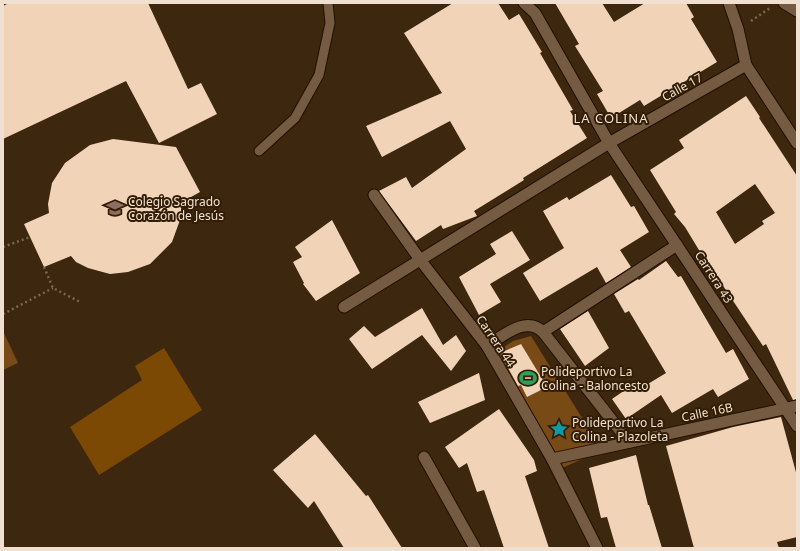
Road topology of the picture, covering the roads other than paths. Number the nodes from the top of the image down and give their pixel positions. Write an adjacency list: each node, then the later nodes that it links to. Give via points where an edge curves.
1 (328, 3): 9 (lane, via 330,23 319,75 295,118)
2 (524, 3): 7 (street, Carrera 43, via 535,13)
3 (729, 3): 6 (street)
4 (784, 3): 5 (street)
5 (797, 12)
6 (746, 65): 7 (street, Calle 17); 8 (street)
7 (609, 142): 11 (street, Carrera 43); 12 (street, Calle 17)
8 (797, 143)
9 (259, 151)
10 (374, 196): 12 (street, Carrera 44)
11 (677, 245): 14 (street); 17 (street, Carrera 43)
12 (421, 261): 13 (street, Calle 17); 15 (street, Carrera 44)
13 (344, 307)
14 (543, 332): 15 (street, via 538,326 518,327); 19 (street)
15 (487, 346): 21 (street, Carrera 44)
16 (797, 406): 17 (street, Calle 16B)
17 (785, 409): 18 (street, Carrera 43); 19 (street, Calle 16B)
18 (797, 426)
19 (629, 442): 21 (street, Calle 16B)
20 (424, 458): 22 (street)
21 (552, 459): 23 (street, Carrera 44)
22 (475, 548)
23 (597, 548)

